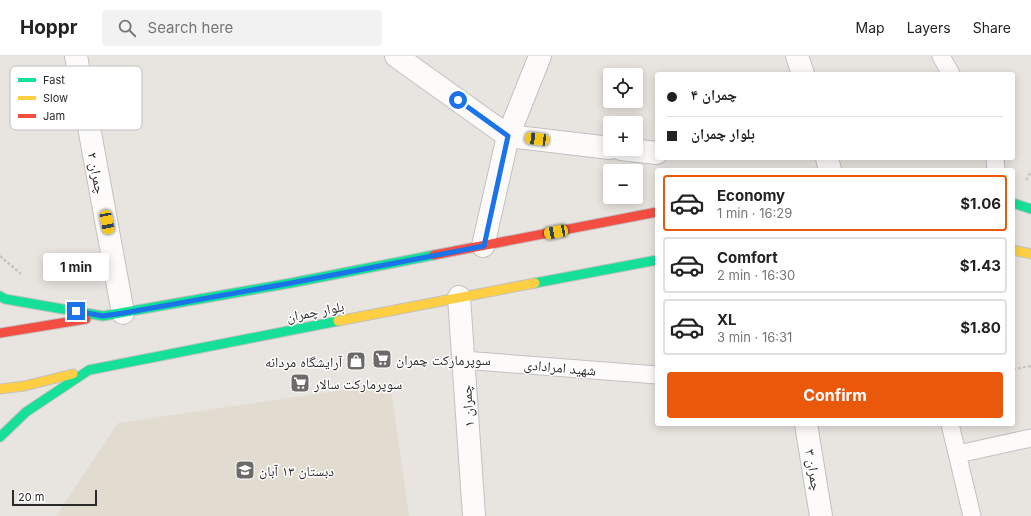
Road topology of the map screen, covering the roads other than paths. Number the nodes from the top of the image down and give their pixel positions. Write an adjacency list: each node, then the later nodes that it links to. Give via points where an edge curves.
1 (76, 56): 6 (street, چمران ۲)
2 (396, 56): 10 (street)
3 (540, 56): 10 (street)
4 (797, 56): 7 (street)
5 (941, 56): 8 (lane)
6 (77, 66)
7 (802, 72)
8 (950, 72)
9 (87, 130): 23 (street, چمران ۲)
10 (508, 136): 11 (street); 17 (street)
11 (603, 147)
12 (643, 151): 13 (street)
13 (655, 153)
14 (1015, 204): 15 (main road)
15 (1031, 208)
16 (655, 212): 17 (main road)
17 (484, 246): 23 (main road)
18 (1015, 250): 19 (main road)
19 (1031, 254)
20 (655, 260): 22 (main road, بلوار چمران)
21 (0, 296): 23 (main road)
22 (459, 297): 25 (street, چمران ۱); 26 (main road, بلوار چمران)
23 (113, 315): 24 (main road)
24 (0, 333)
25 (463, 360): 27 (lane, شهید امرادادی); 34 (street, چمران ۱)
26 (88, 370): 28 (main road, via 24,386); 31 (main road, بلوار چمران, via 26,412)
27 (655, 375)
28 (0, 389)
29 (806, 426): 35 (street, چمران ۳)
30 (951, 426): 33 (lane)
31 (0, 437)
32 (1031, 438): 33 (lane)
33 (958, 454): 36 (lane)
34 (474, 516)
35 (821, 516)
36 (972, 516)

